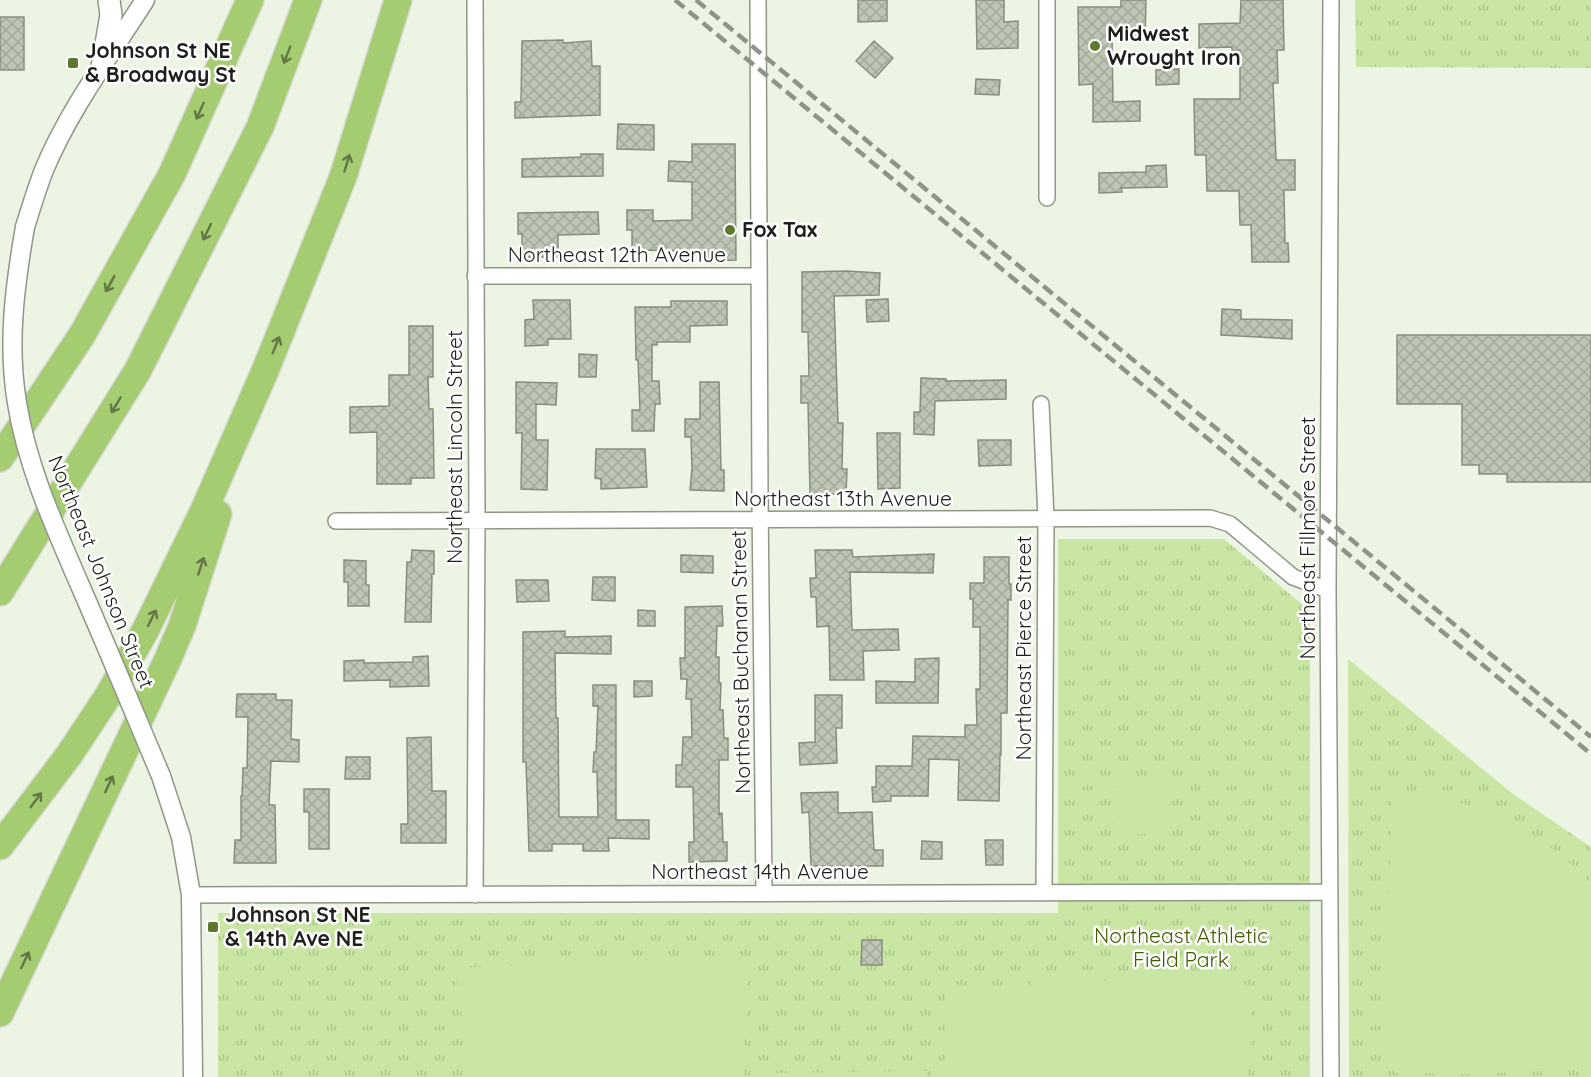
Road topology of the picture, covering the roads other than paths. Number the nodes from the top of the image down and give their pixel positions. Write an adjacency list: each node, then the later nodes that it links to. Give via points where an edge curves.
1 (110, 0): 10 (main road)
2 (145, 0): 10 (street, Northeast Johnson Street)
3 (250, 0): 16 (highway, one-way to 16, via 172,174 82,335)
4 (308, 0): 23 (highway, one-way to 23, via 260,127 138,370)
5 (398, 0): 14 (highway, one-way to 5, via 343,177)
6 (475, 0): 12 (street, Northeast Lincoln Street)
7 (758, 0): 13 (street, Northeast Buchanan Street)
8 (1047, 0): 11 (street)
9 (1331, 0): 22 (street, Northeast Fillmore Street)
10 (102, 67): 28 (street, Northeast Johnson Street, bridge, via 57,142 25,227 15,285 12,344 17,403 31,462 51,517 161,776 181,837)
11 (1047, 198)
12 (475, 276): 13 (street, Northeast 12th Avenue); 20 (street, Northeast Lincoln Street)
13 (758, 276): 21 (street, Northeast Buchanan Street)
14 (265, 371): 24 (highway, one-way to 14, via 69,755 145,631); 30 (highway, one-way to 14, via 167,661)
15 (1041, 405): 18 (street, Northeast Pierce Street)
16 (7, 443): 17 (highway)
17 (0, 458)
18 (1046, 518): 21 (street, Northeast 13th Avenue); 22 (street, Northeast 13th Avenue, via 1222,521 1293,577); 26 (street, Northeast Pierce Street)
19 (336, 521): 20 (street, Northeast 13th Avenue)
20 (477, 521): 21 (street, Northeast 13th Avenue); 29 (street, Northeast Lincoln Street)
21 (760, 521): 25 (street, Northeast Buchanan Street)
22 (1328, 590): 27 (street, Northeast Fillmore Street)
23 (0, 592)
24 (0, 846)
25 (764, 892): 26 (street, Northeast 14th Avenue); 29 (street, Northeast 14th Avenue)
26 (1044, 892): 27 (street, Northeast 14th Avenue)
27 (1330, 892): 32 (street, Northeast Fillmore Street)
28 (191, 895): 29 (street, Northeast 14th Avenue); 31 (street, Northeast Johnson Street)
29 (475, 895)
30 (0, 1013)
31 (193, 1077)
32 (1331, 1077)

